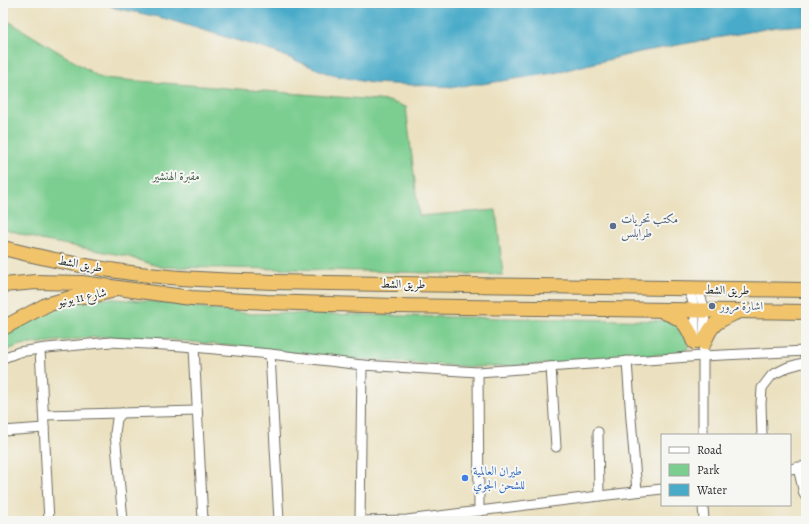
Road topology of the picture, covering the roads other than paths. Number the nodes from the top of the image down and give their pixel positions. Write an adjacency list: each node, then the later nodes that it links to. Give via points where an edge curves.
1 (3, 248): 4 (highway, طريق الشط, via 123,272 197,279)
2 (3, 285): 3 (highway, طريق الشط, via 62,282)
3 (119, 289): 6 (highway, طريق الشط, via 191,298 266,302); 10 (highway, شارع 11 يونيو, via 95,295 74,296 46,305)
4 (693, 289): 5 (highway, طريق الشط); 7 (street)
5 (806, 290)
6 (656, 310): 7 (highway, طريق الشط); 12 (highway, via 675,316 683,322)
7 (700, 310): 8 (highway, طريق الشط); 12 (street)
8 (741, 311): 9 (highway, طريق الشط); 12 (highway, via 717,322 707,334)
9 (806, 312)
10 (3, 328)
11 (194, 347): 13 (street, via 111,342); 15 (street); 22 (street)
12 (701, 348): 14 (street); 17 (street); 28 (street)
13 (40, 349): 16 (street, via 19,352); 24 (street)
14 (806, 351)
15 (270, 354): 19 (street); 42 (street)
16 (3, 358)
17 (627, 361): 20 (street); 33 (street)
18 (806, 362): 29 (street, via 788,367 772,376 762,388)
19 (362, 365): 21 (street); 43 (street)
20 (552, 367): 21 (street); 30 (street)
21 (478, 372): 37 (street)
22 (197, 411): 23 (street); 41 (street)
23 (122, 413): 24 (street); 40 (street, via 117,419 115,433)
24 (44, 415): 25 (street)
25 (44, 428): 26 (street); 39 (street)
26 (3, 431)
27 (598, 432): 34 (street)
28 (703, 434)
29 (762, 434)
30 (556, 447)
31 (798, 467): 35 (street)
32 (661, 489): 33 (street)
33 (637, 491): 34 (street)
34 (599, 496): 37 (street)
35 (806, 497)
36 (703, 506): 44 (street)
37 (479, 511): 38 (street)
38 (408, 520): 43 (street)
39 (49, 521)
40 (123, 521)
41 (203, 521)
42 (279, 521)
43 (362, 521)
44 (704, 521)

